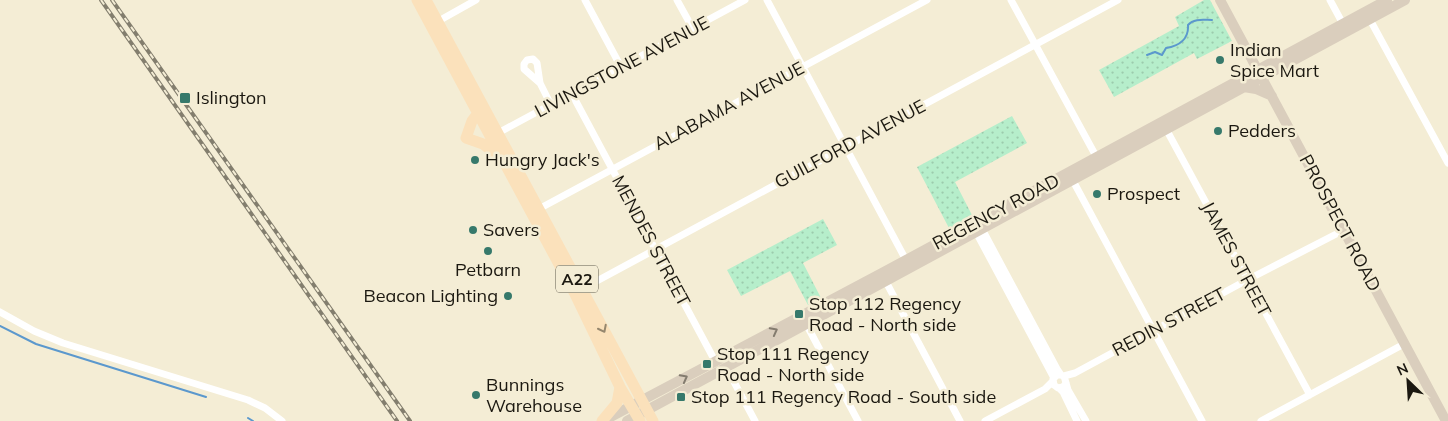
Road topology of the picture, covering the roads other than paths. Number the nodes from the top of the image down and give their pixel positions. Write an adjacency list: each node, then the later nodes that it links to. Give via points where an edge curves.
1 (417, 0): 16 (main road, A22)
2 (426, 0): 16 (main road, A22)
3 (476, 0): 16 (street)
4 (585, 0): 21 (street)
5 (678, 0): 18 (street)
6 (745, 0): 18 (street, LIVINGSTONE AVENUE)
7 (767, 0): 22 (street)
8 (927, 0): 22 (street, ALABAMA AVENUE)
9 (1011, 0): 19 (street)
10 (1118, 0): 19 (street, GUILFORD AVENUE)
11 (1220, 0): 23 (main road, PROSPECT ROAD)
12 (1330, 0): 17 (street)
13 (1387, 0): 15 (main road, REGENCY ROAD)
14 (1405, 0): 15 (main road, REGENCY ROAD)
15 (1368, 15): 17 (main road, REGENCY ROAD); 20 (main road, REGENCY ROAD); 35 (street)
16 (434, 23): 29 (main road, A22); 31 (main road, A22)
17 (1343, 24): 23 (main road, REGENCY ROAD)
18 (693, 29): 21 (street, LIVINGSTONE AVENUE)
19 (1035, 44): 32 (street, GUILFORD AVENUE); 33 (street)
20 (1283, 66): 23 (main road, REGENCY ROAD); 27 (main road, via 1274,79)
21 (621, 67): 26 (street, LIVINGSTONE AVENUE)
22 (803, 67): 32 (street); 36 (street, ALABAMA AVENUE)
23 (1260, 73): 25 (main road, REGENCY ROAD); 27 (main road, PROSPECT ROAD); 30 (main road, REGENCY ROAD)
24 (540, 83): 28 (street)
25 (1244, 86): 27 (main road); 30 (main road, REGENCY ROAD)
26 (572, 94): 28 (street, LIVINGSTONE AVENUE); 36 (street, MENDES STREET)
27 (1272, 96): 40 (main road, PROSPECT ROAD)
28 (552, 105): 31 (street, LIVINGSTONE AVENUE)
29 (478, 114): 34 (main road, A22); 34 (main road, via 466,138 483,144)
30 (1165, 125): 33 (main road, REGENCY ROAD); 37 (main road, REGENCY ROAD); 44 (street, JAMES STREET)
31 (503, 131): 38 (main road, A22)
32 (845, 146): 41 (street, GUILFORD AVENUE); 42 (street)
33 (1097, 158): 37 (main road, REGENCY ROAD)
34 (503, 160): 38 (main road, A22)
35 (1448, 163)
36 (612, 169): 38 (street, ALABAMA AVENUE); 41 (street, MENDES STREET)
37 (1071, 176): 39 (main road, REGENCY ROAD); 42 (main road, REGENCY ROAD); 48 (street)
38 (535, 211): 45 (main road, A22); 54 (main road, A22)
39 (979, 230): 42 (main road, REGENCY ROAD); 52 (street); 53 (street)
40 (1344, 230): 44 (street, REDIN STREET); 49 (main road, PROSPECT ROAD)
41 (655, 249): 45 (street, GUILFORD AVENUE); 50 (street, MENDES STREET)
42 (908, 264): 43 (main road, REGENCY ROAD)
43 (884, 277): 47 (main road, REGENCY ROAD); 62 (street)
44 (1247, 280): 48 (street, REDIN STREET); 55 (street, JAMES STREET)
45 (582, 289): 56 (main road, A22, one-way to 56)
46 (0, 312): 57 (street, via 63,343 248,400)
47 (804, 320): 50 (main road, REGENCY ROAD, one-way to 47); 51 (main road, REGENCY ROAD); 61 (street)
48 (1154, 330): 52 (street, REDIN STREET); 66 (street)
49 (1404, 344): 55 (street); 68 (main road, PROSPECT ROAD)
50 (716, 361): 56 (main road, REGENCY ROAD, one-way to 50)
51 (726, 367): 56 (main road, REGENCY ROAD); 60 (street)
52 (1065, 379): 53 (street, via 1063,387); 53 (street, via 1057,375); 65 (street)
53 (1055, 383): 63 (street); 64 (street)
54 (620, 387): 56 (main road, A22); 58 (main road, via 616,403)
55 (1310, 395): 67 (street)
56 (637, 412): 58 (main road, REGENCY ROAD); 59 (main road, A22)
57 (282, 421)
58 (603, 421)
59 (652, 421)
60 (755, 421)
61 (858, 421)
62 (960, 421)
63 (985, 421)
64 (1077, 421)
65 (1086, 421)
66 (1202, 421)
67 (1261, 421)
68 (1446, 421)

